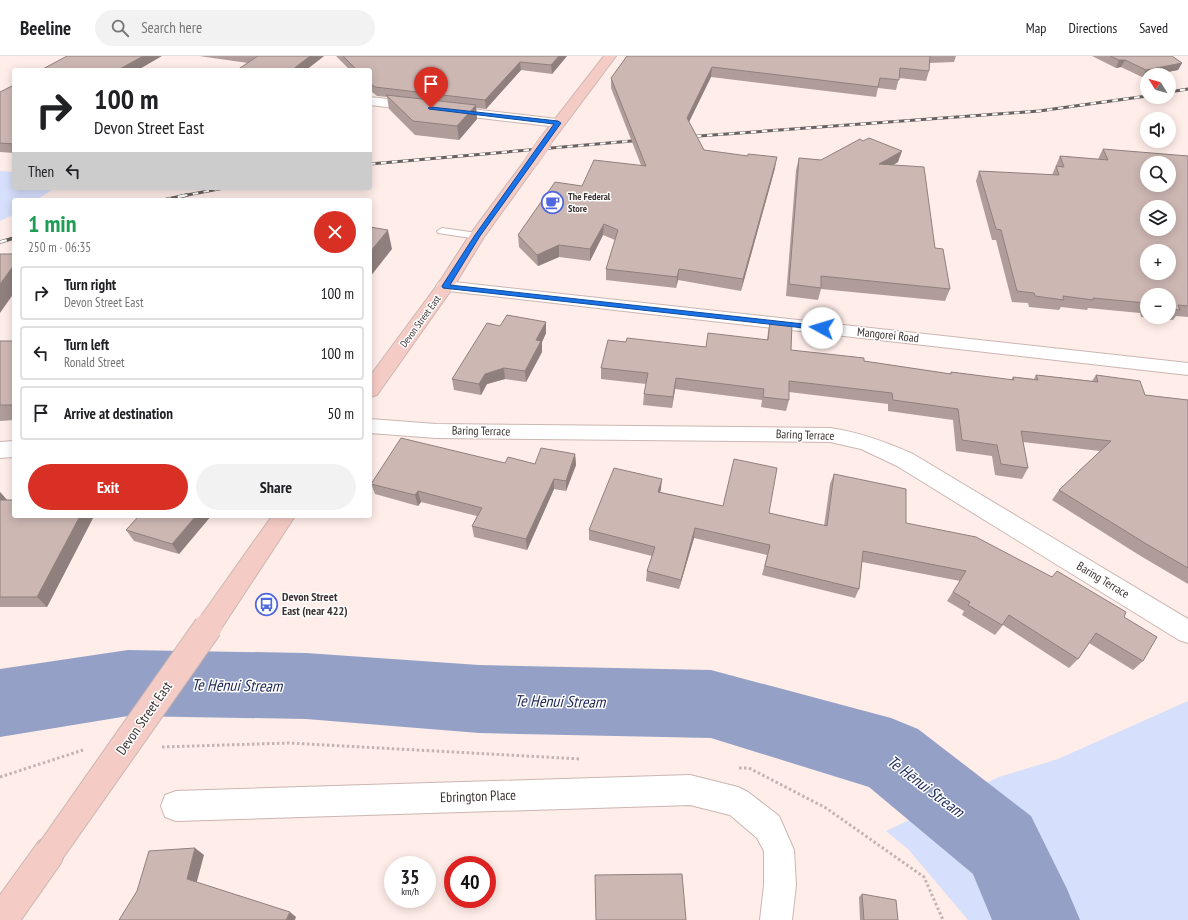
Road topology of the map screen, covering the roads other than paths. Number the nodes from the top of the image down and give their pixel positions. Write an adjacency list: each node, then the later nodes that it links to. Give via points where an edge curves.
1 (610, 56): 3 (main road, Devon Street East)
2 (372, 102): 3 (street)
3 (558, 123): 5 (main road, Devon Street East, bridge)
4 (442, 231): 5 (lane)
5 (477, 236): 6 (main road, Devon Street East)
6 (445, 286): 7 (street, Mangorei Road); 8 (main road, Devon Street East)
7 (1188, 369)
8 (372, 387)
9 (372, 426): 13 (street, Baring Terrace, via 436,431 830,435 854,439 878,446 905,460)
10 (12, 449): 11 (street)
11 (0, 450)
12 (283, 518): 15 (main road, Devon Street East, bridge)
13 (1188, 632)
14 (176, 806): 16 (street, Ebrington Place, via 690,790 738,802 768,827 779,850 780,885)
15 (2, 920)
16 (776, 920)

